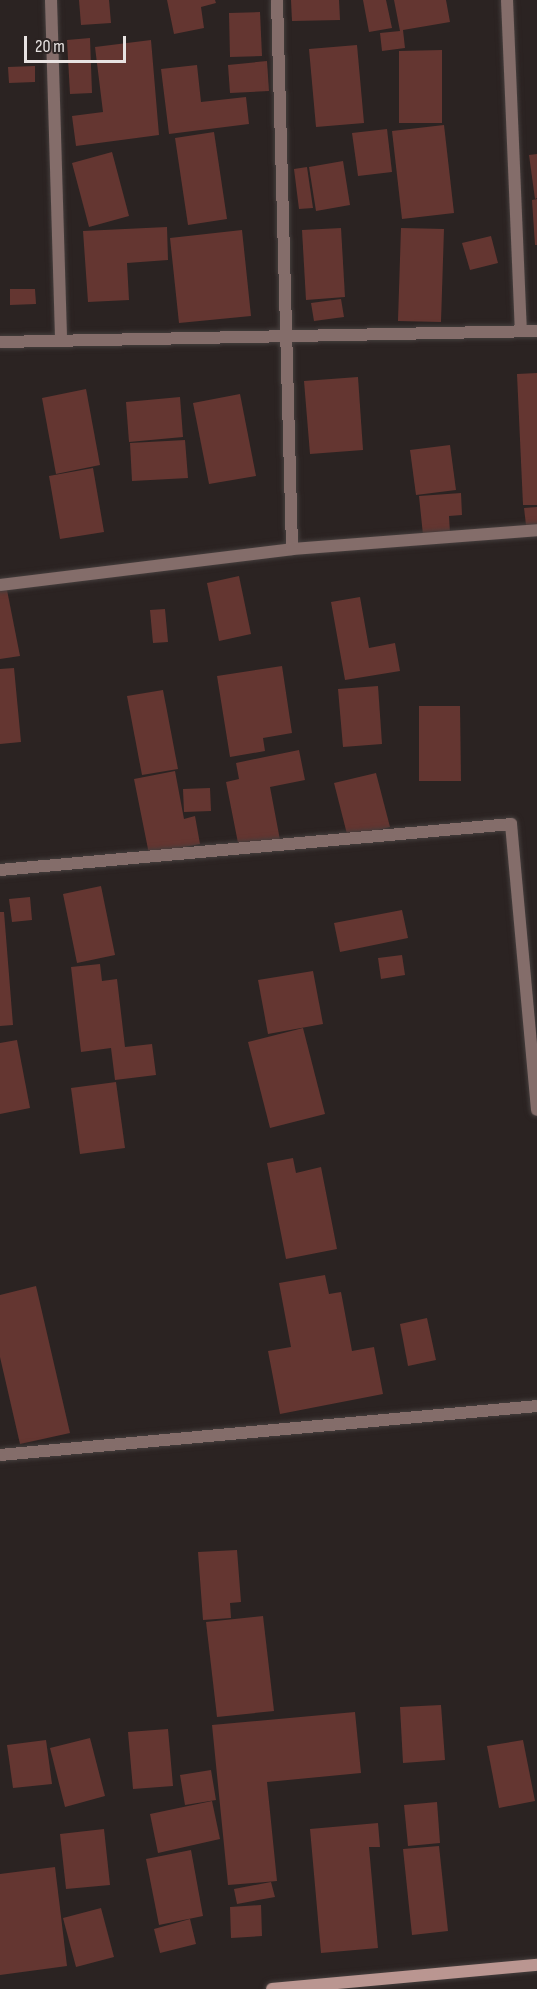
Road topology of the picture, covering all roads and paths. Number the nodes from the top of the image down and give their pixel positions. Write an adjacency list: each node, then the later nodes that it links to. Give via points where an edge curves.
1 (51, 0): 7 (street)
2 (278, 0): 6 (street)
3 (507, 0): 5 (street)
4 (537, 330): 5 (street)
5 (521, 331): 6 (street)
6 (287, 336): 7 (street); 10 (street)
7 (61, 341): 8 (street)
8 (0, 342)
9 (537, 530): 10 (street)
10 (292, 549): 11 (street)
11 (0, 585)
12 (0, 870): 13 (street, via 511,824)
13 (537, 1110)
14 (537, 1406): 15 (street)
15 (0, 1455)
16 (537, 1965): 17 (street)
17 (272, 1989)

